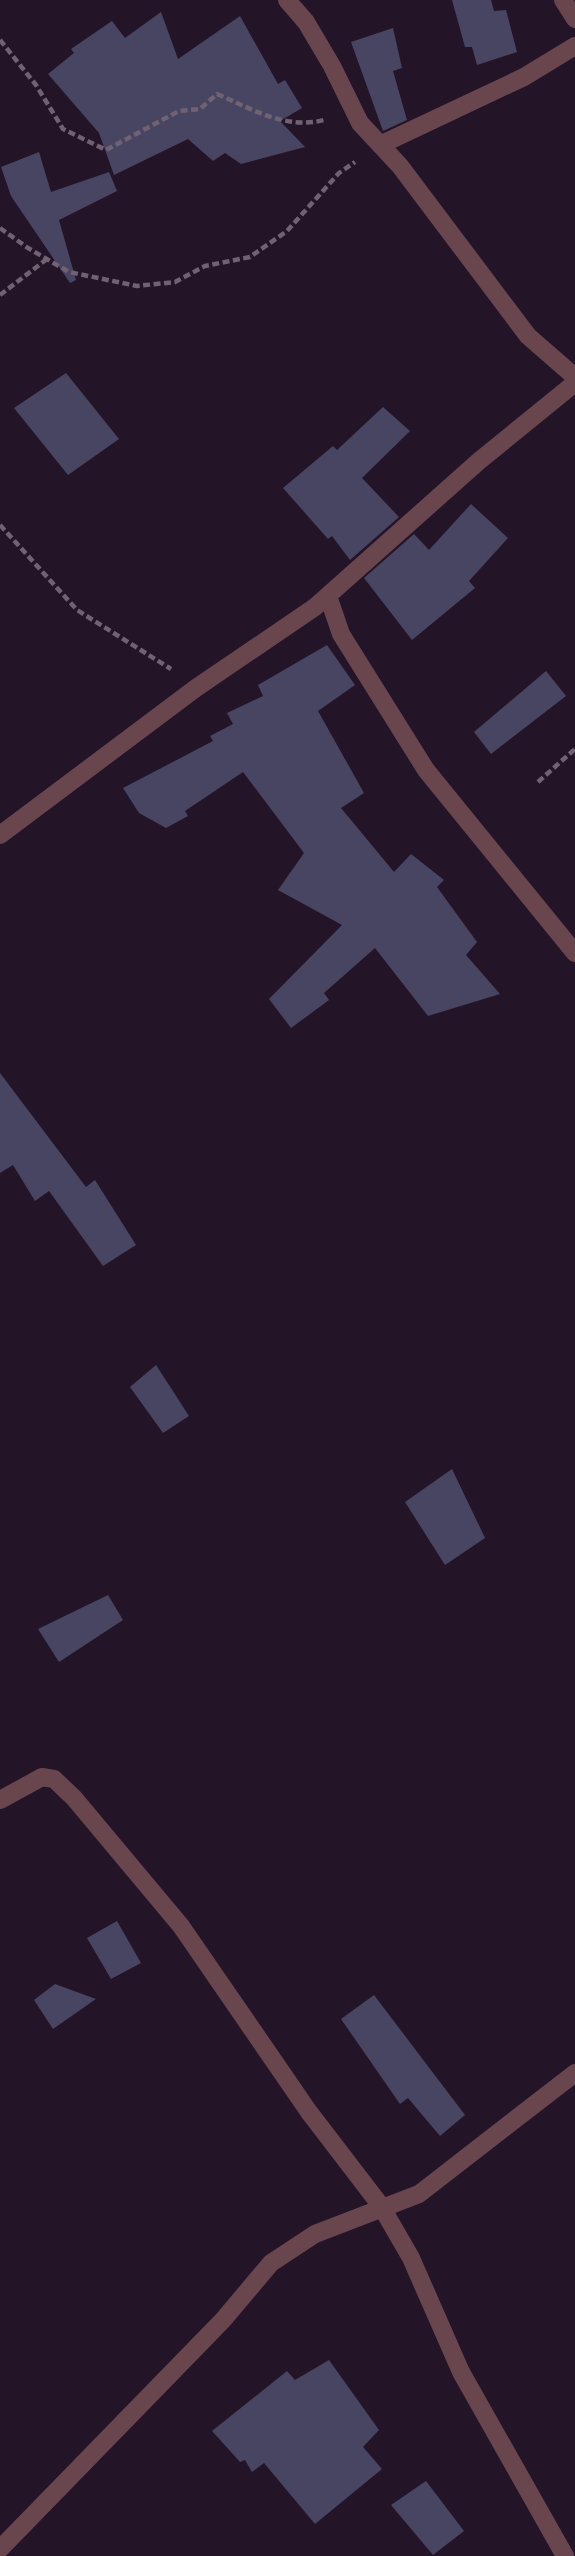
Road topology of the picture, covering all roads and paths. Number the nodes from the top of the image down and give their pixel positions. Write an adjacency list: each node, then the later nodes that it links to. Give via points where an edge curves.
1 (288, 0): 6 (street, via 332,66)
2 (563, 0): 3 (street)
3 (575, 19)
4 (0, 40): 6 (path, via 63,129 106,150 179,111 200,109 218,94 304,126)
5 (575, 46): 7 (street, via 524,77)
6 (350, 106): 7 (street)
7 (380, 145): 9 (path, via 339,173 287,231 250,257 205,266 175,282 137,286 69,272); 11 (street, via 528,336)
8 (0, 228): 9 (path)
9 (47, 259): 10 (path)
10 (0, 295)
11 (575, 377)
12 (575, 383): 14 (street, via 479,461)
13 (0, 525): 15 (path, via 77,610 149,653)
14 (328, 596): 15 (street); 19 (street, via 341,634 426,770)
15 (196, 688): 18 (street)
16 (575, 749): 17 (path)
17 (538, 782)
18 (0, 835)
19 (575, 953)
20 (0, 1800): 22 (street, via 42,1777 54,1779 69,1792 181,1926 309,2112)
21 (575, 2073): 22 (street, via 419,2194)
22 (381, 2206): 23 (street, via 315,2234 271,2263 223,2320); 24 (street, via 411,2258 461,2372)
23 (0, 2549)
24 (565, 2556)

